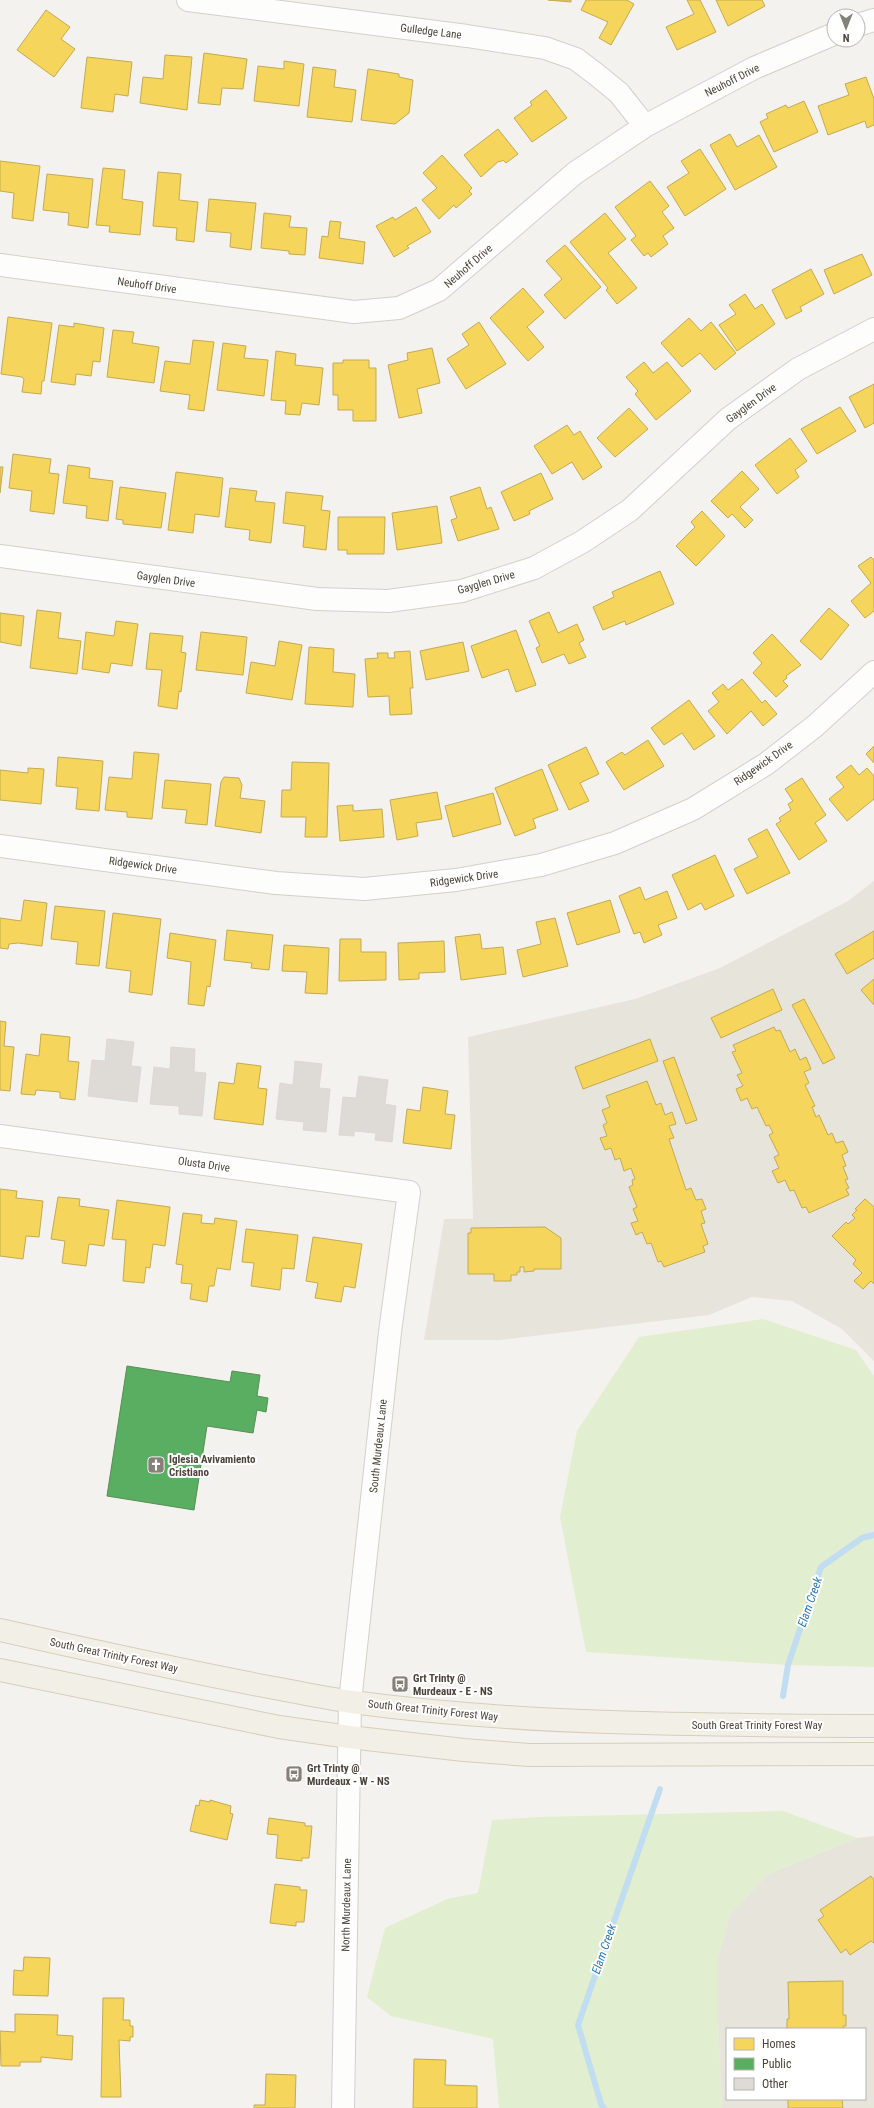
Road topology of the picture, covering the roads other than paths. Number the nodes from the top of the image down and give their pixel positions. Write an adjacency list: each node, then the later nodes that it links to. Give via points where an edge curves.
1 (188, 0): 3 (street, Gulledge Lane, via 545,48 576,59 597,75 618,93)
2 (826, 37): 3 (street, Neuhoff Drive, via 754,68)
3 (645, 126): 4 (street, Neuhoff Drive, via 576,174 439,290 399,308 354,312)
4 (0, 265)
5 (874, 330): 6 (street, Gayglen Drive, via 798,369 728,419 630,510 582,542 534,568 462,591 388,601 317,599)
6 (0, 556)
7 (874, 672): 8 (street, Ridgewick Drive, via 815,726 766,764 693,809 615,843 541,866 456,880 364,889 276,883)
8 (0, 846)
9 (0, 1136): 10 (street, Olusta Drive)
10 (409, 1192): 13 (street, South Murdeaux Lane, via 390,1332)
11 (0, 1630): 13 (main road, South Great Trinity Forest Way, via 219,1678)
12 (0, 1670): 15 (main road, via 201,1712)
13 (350, 1702): 14 (main road, South Great Trinity Forest Way, via 472,1715 581,1722 699,1726); 15 (street, North Murdeaux Lane)
14 (874, 1726)
15 (349, 1738): 16 (main road, via 529,1755); 17 (street, North Murdeaux Lane)
16 (874, 1754)
17 (343, 2108)

